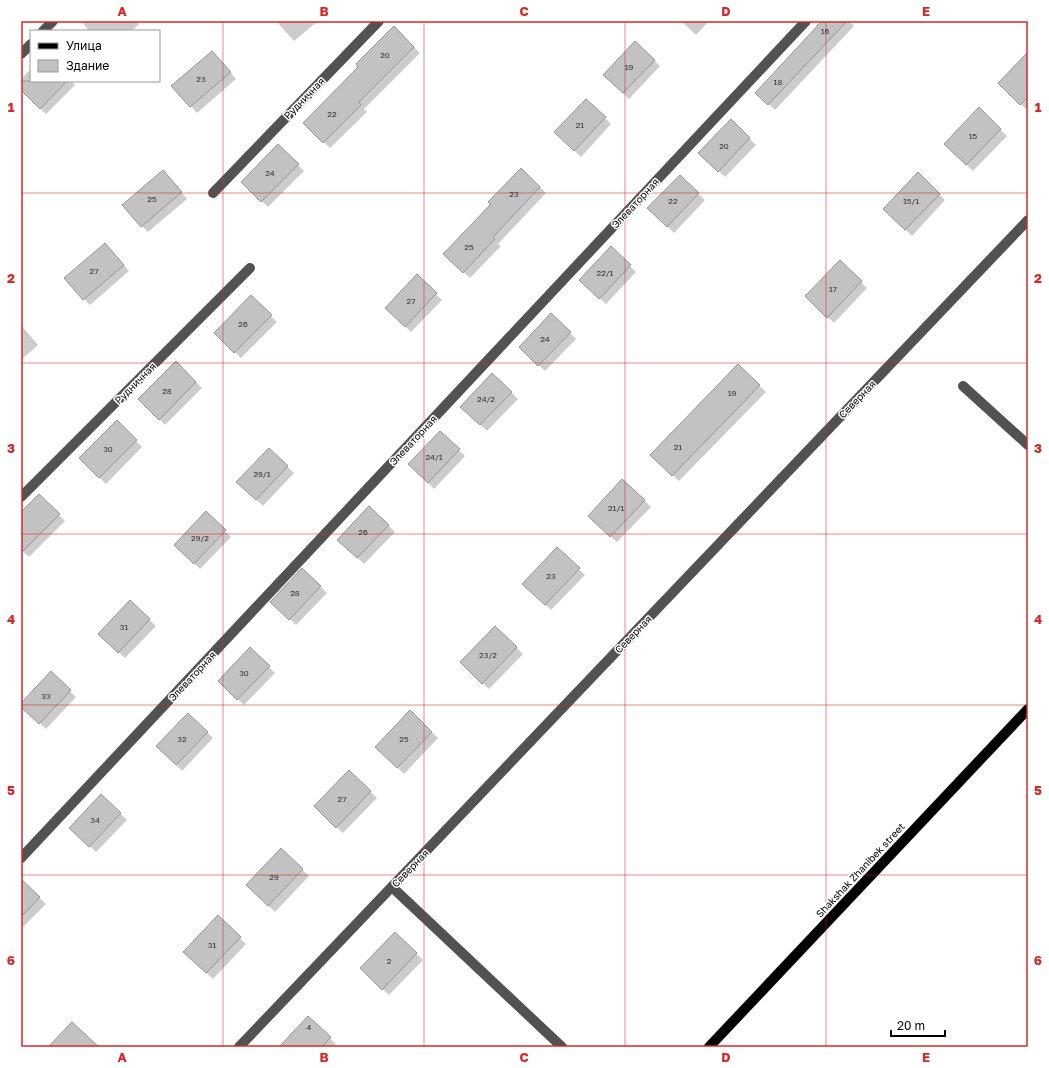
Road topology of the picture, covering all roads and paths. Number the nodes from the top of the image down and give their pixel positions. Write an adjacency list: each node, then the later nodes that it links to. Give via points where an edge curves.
1 (53, 21): 4 (street)
2 (379, 21): 7 (street, Рудничная)
3 (806, 21): 14 (street, Элеваторная)
4 (44, 30)
5 (30, 45): 6 (street)
6 (21, 54)
7 (213, 193)
8 (1028, 220): 15 (street, Северная)
9 (250, 268): 12 (street, Рудничная)
10 (963, 386): 11 (street)
11 (1028, 445)
12 (21, 497)
13 (1028, 709): 18 (main road, Shakshak Zhanibek street)
14 (21, 858)
15 (392, 887): 16 (street, Северная); 17 (street)
16 (239, 1047)
17 (562, 1047)
18 (709, 1047)

